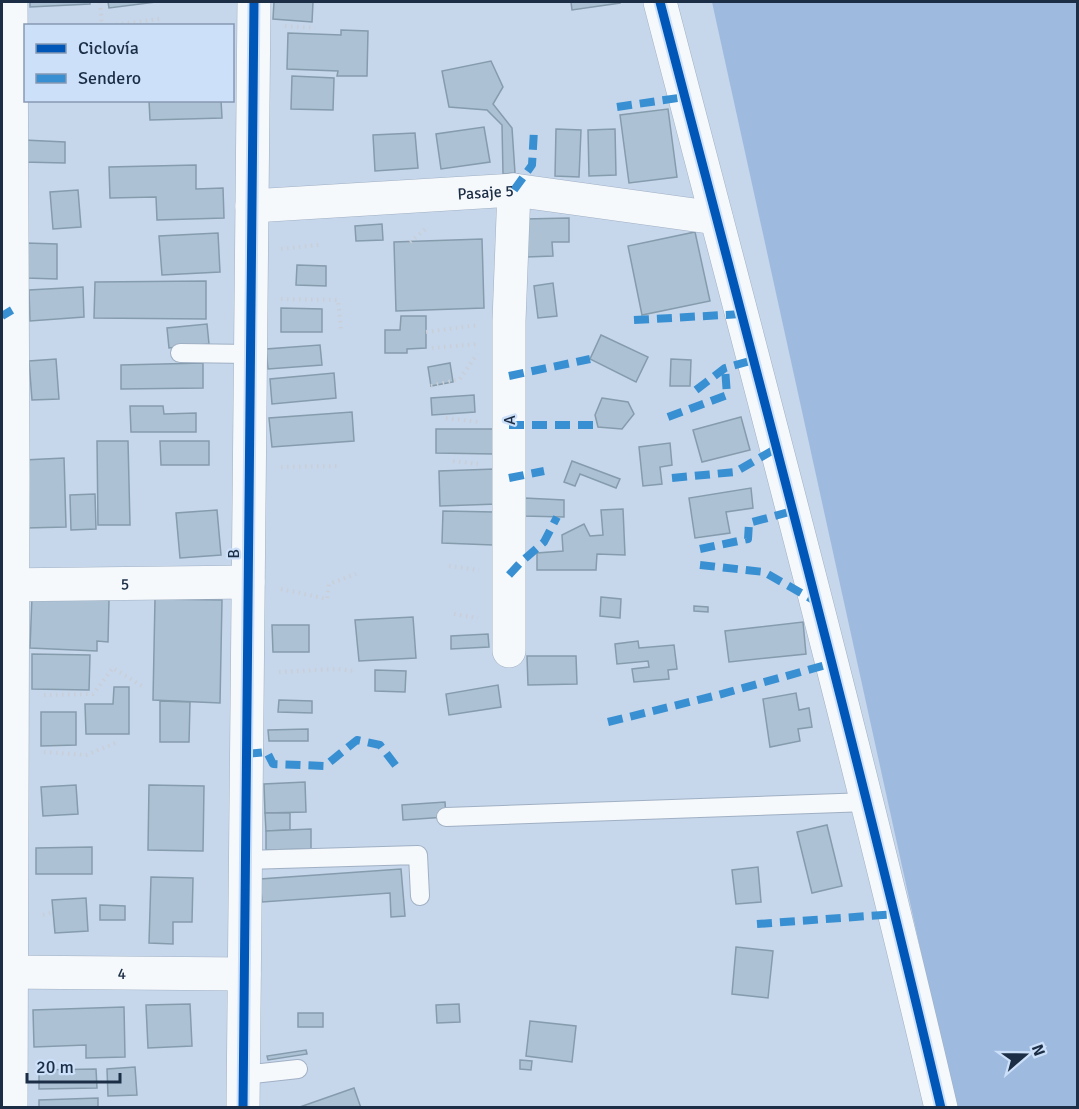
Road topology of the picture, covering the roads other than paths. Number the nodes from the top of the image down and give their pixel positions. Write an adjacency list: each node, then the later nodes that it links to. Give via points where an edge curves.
1 (11, 2): 10 (street)
2 (254, 2): 5 (street, B)
3 (660, 2): 6 (street)
4 (514, 190): 5 (street, Pasaje 5); 6 (street, Pasaje 5); 11 (street, A, via 509,321)
5 (252, 206): 8 (street, B)
6 (716, 218): 12 (street)
7 (180, 353): 8 (lane)
8 (250, 354): 9 (street, B)
9 (248, 582): 10 (street, 5); 14 (street, B)
10 (7, 585): 16 (street, via 13,751)
11 (509, 651)
12 (868, 802): 13 (lane); 22 (street)
13 (446, 817)
14 (246, 860): 15 (lane, via 418,855); 17 (street, B)
15 (420, 896)
16 (6, 972): 17 (street, 4); 20 (street)
17 (244, 975): 19 (street, B)
18 (298, 1069): 19 (lane)
19 (244, 1075): 21 (street, B)
20 (11, 1107)
21 (243, 1107)
22 (941, 1107)

